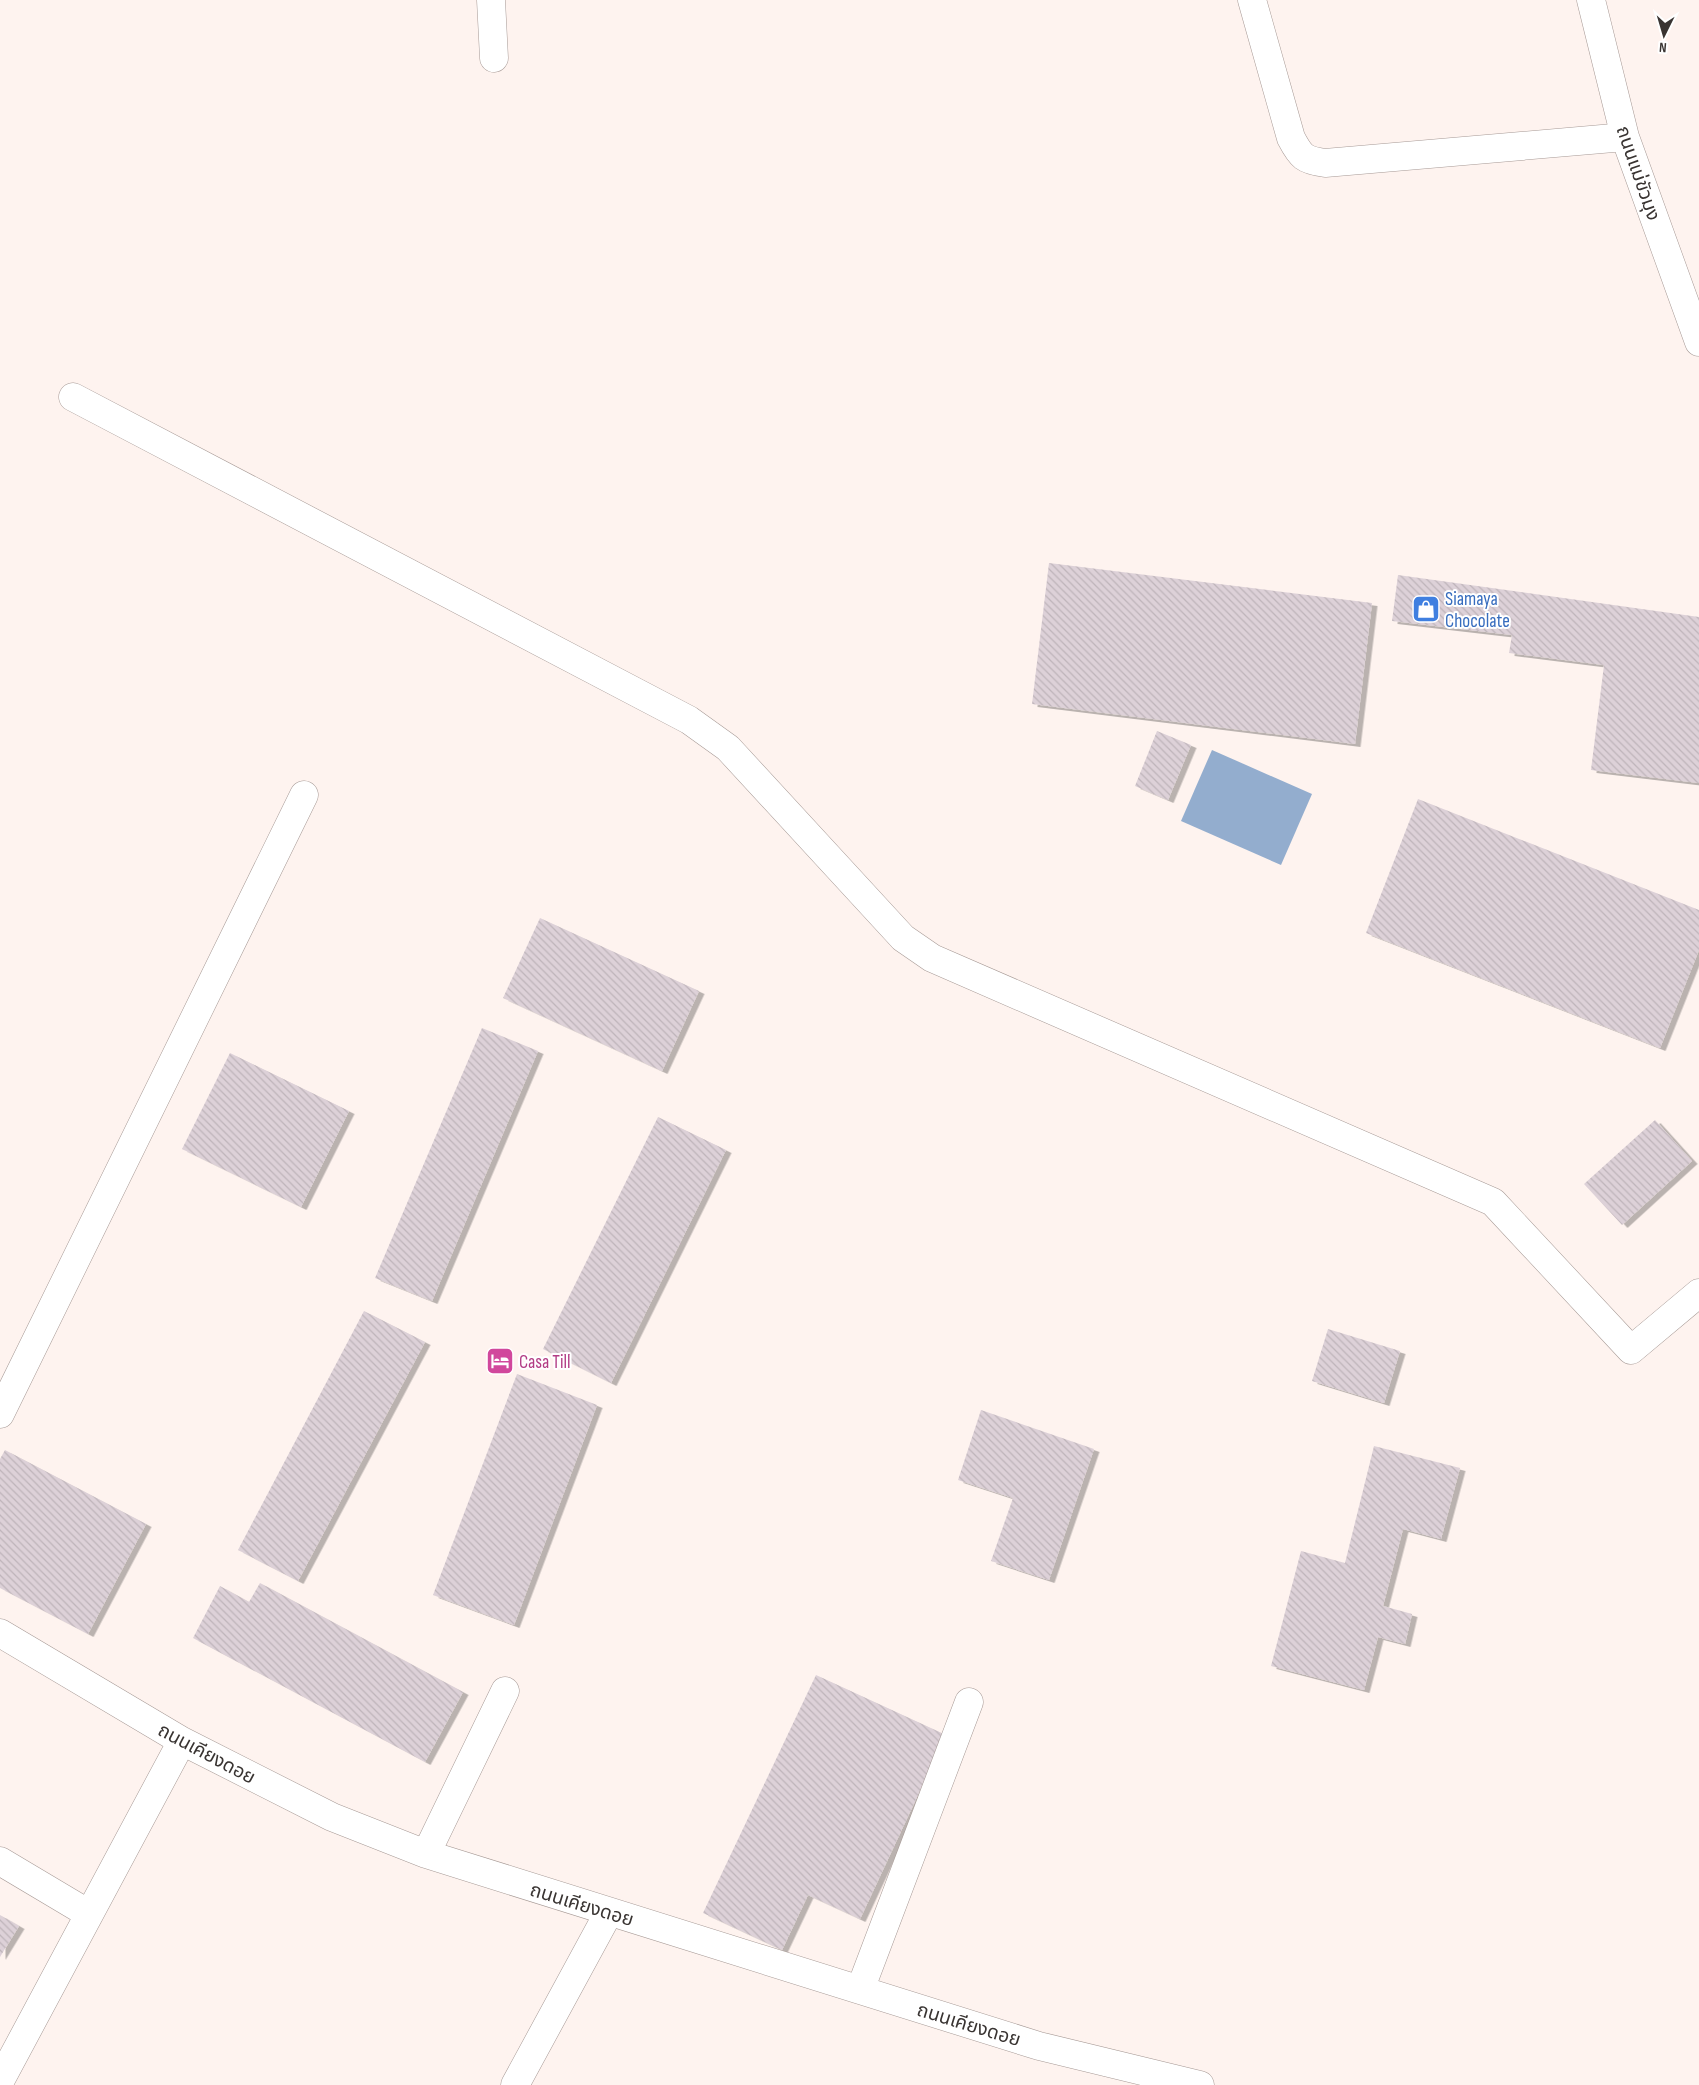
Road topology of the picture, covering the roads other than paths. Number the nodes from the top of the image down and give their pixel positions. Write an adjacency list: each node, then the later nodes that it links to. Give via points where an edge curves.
1 (491, 0): 4 (street)
2 (1252, 0): 5 (street, via 1291,138 1300,155 1313,161 1325,163)
3 (1591, 0): 5 (street, ถนนแม่ขัวมุง)
4 (494, 58)
5 (1625, 137): 6 (street, ถนนแม่ขัวมุง)
6 (1699, 342)
7 (73, 398): 9 (street, via 689,720 728,748 903,938 932,958 1493,1202 1631,1350)
8 (304, 795): 10 (street)
9 (1699, 1293)
10 (0, 1414)
11 (0, 1633): 14 (street, ถนนเคียงดอย)
12 (505, 1690): 15 (street)
13 (969, 1702): 19 (street)
14 (182, 1741): 15 (street, ถนนเคียงดอย, via 332,1818); 18 (street)
15 (426, 1854): 17 (street, ถนนเคียงดอย)
16 (0, 1861): 18 (street)
17 (608, 1912): 19 (street, ถนนเคียงดอย); 21 (street)
18 (89, 1914): 20 (street)
19 (860, 1990): 22 (street, ถนนเคียงดอย, via 1039,2046)
20 (0, 2080)
21 (515, 2085)
22 (1200, 2085)

